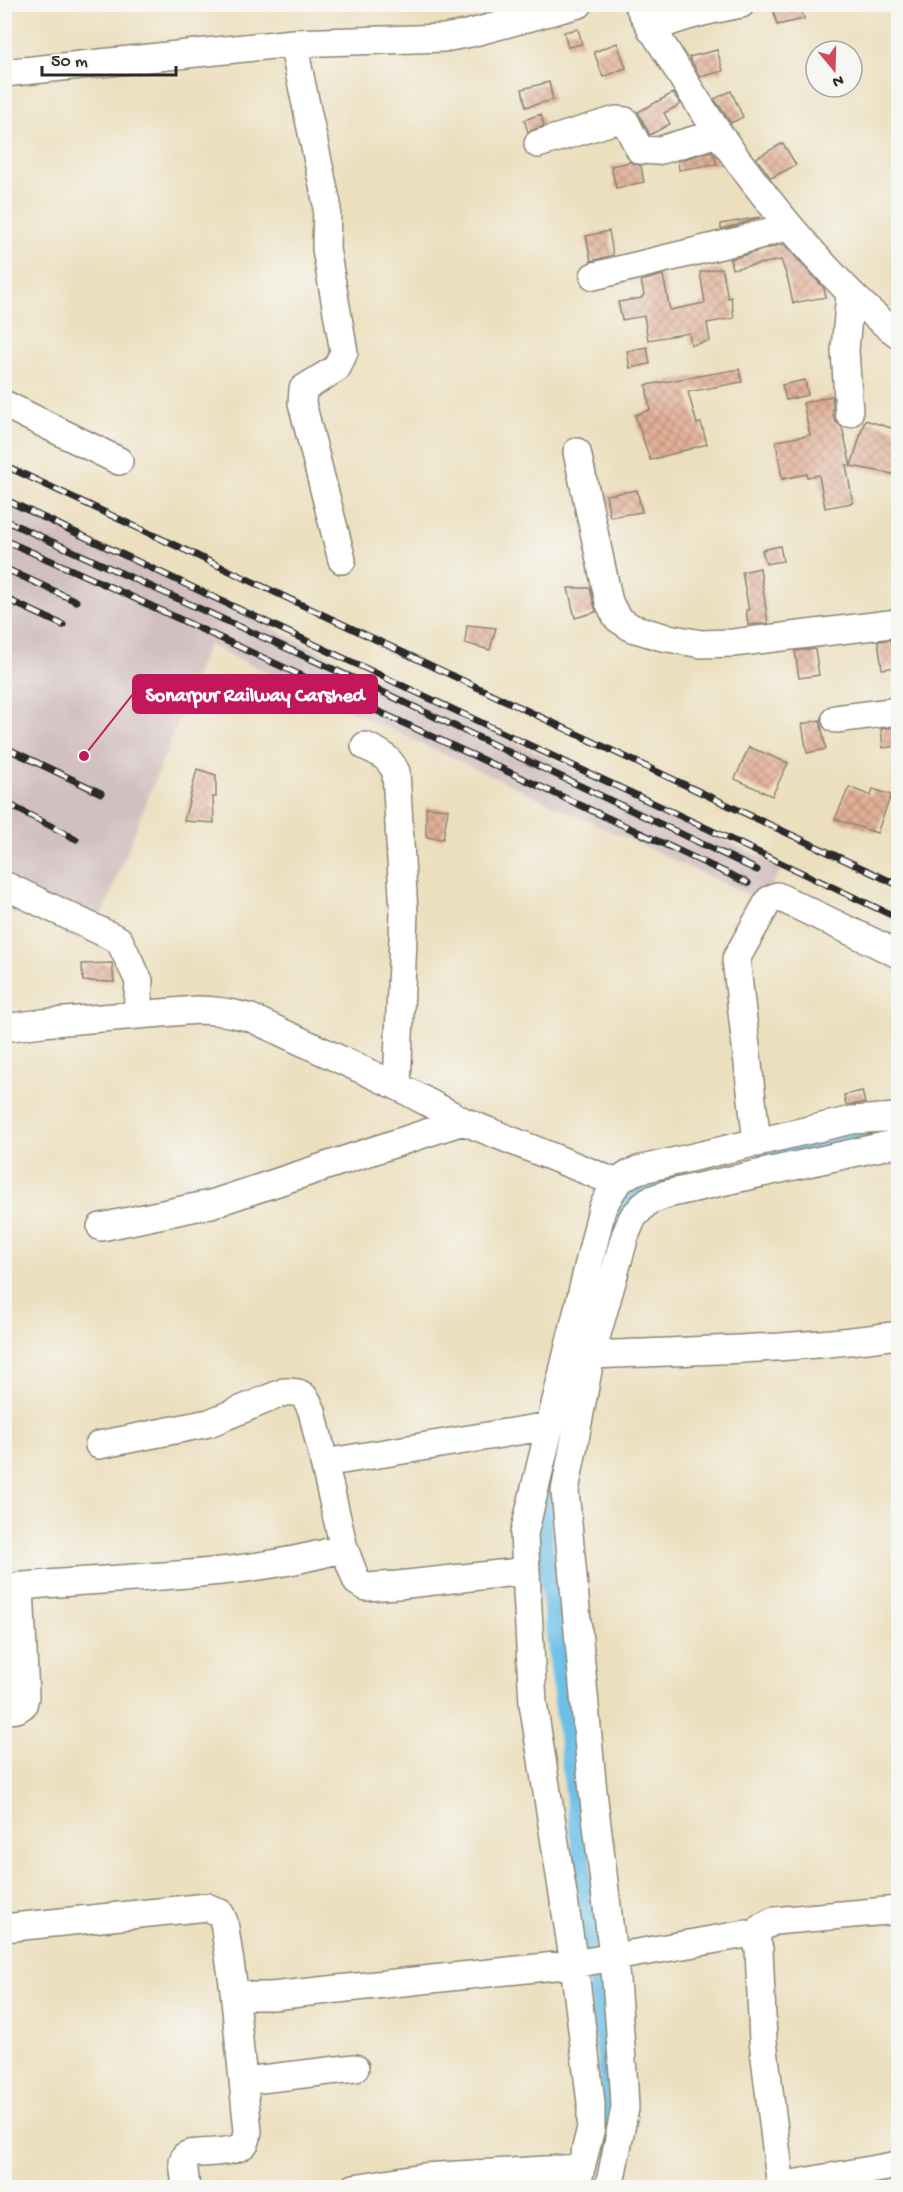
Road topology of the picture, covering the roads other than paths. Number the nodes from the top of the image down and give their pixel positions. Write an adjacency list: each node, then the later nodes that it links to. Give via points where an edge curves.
1 (579, 4): 5 (street, via 444,38)
2 (638, 4): 4 (street)
3 (741, 4): 4 (street, via 702,12)
4 (651, 30): 7 (street)
5 (293, 43): 6 (street); 17 (street, via 327,204 326,249 344,352 337,368 303,389 302,402)
6 (4, 73)
7 (718, 133): 8 (street, via 649,152 640,150 625,121 616,120); 9 (street)
8 (538, 144)
9 (788, 226): 10 (street); 11 (street)
10 (594, 276)
11 (850, 293): 12 (street); 14 (street, via 845,350)
12 (898, 334)
13 (4, 404): 16 (street)
14 (849, 413)
15 (577, 452): 18 (street, via 609,602 617,618 632,628 701,644)
16 (119, 461)
17 (342, 560)
18 (898, 623)
19 (898, 711): 20 (street)
20 (836, 719)
21 (365, 746): 26 (street, via 391,761 396,772 404,913)
22 (4, 885): 24 (street, via 119,940 140,981)
23 (898, 954): 29 (street, via 777,896 769,900 736,960)
24 (137, 1015): 25 (street); 26 (street, via 197,1010 235,1013)
25 (4, 1028)
26 (397, 1086): 28 (street)
27 (898, 1117): 29 (street, via 852,1120)
28 (463, 1121): 31 (street); 32 (street, via 211,1204)
29 (757, 1143): 31 (street, via 638,1170)
30 (898, 1143): 34 (street, via 648,1201 633,1217)
31 (617, 1183): 34 (street, via 602,1209)
32 (101, 1227)
33 (898, 1335): 34 (street, via 805,1345)
34 (579, 1354): 35 (street); 45 (street, via 565,1491 592,1781)
35 (549, 1426): 37 (street); 39 (street, via 524,1534)
36 (99, 1445): 37 (street, via 209,1423 284,1392 297,1391 312,1411)
37 (324, 1463): 38 (street)
38 (344, 1548): 39 (street, via 357,1582 366,1587); 40 (street, via 303,1559 216,1571)
39 (526, 1571): 45 (street, via 533,1703)
40 (12, 1587): 41 (street, via 25,1697 23,1705)
41 (4, 1711)
42 (898, 1910): 44 (street, via 774,1921 762,1927)
43 (4, 1928): 46 (street, via 207,1907 220,1913 224,1922)
44 (755, 1938): 45 (street, via 746,1934); 54 (street)
45 (594, 1961): 46 (street, via 272,1996 249,1996); 50 (street, via 591,2128); 53 (street, via 625,2108)
46 (234, 1990): 48 (street)
47 (355, 2068): 48 (street)
48 (243, 2081): 51 (street, via 246,2141 235,2149 185,2156)
49 (898, 2165): 54 (street)
50 (579, 2178): 52 (street, via 423,2176)
51 (186, 2187)
52 (354, 2187)
53 (609, 2187)
54 (781, 2187)

